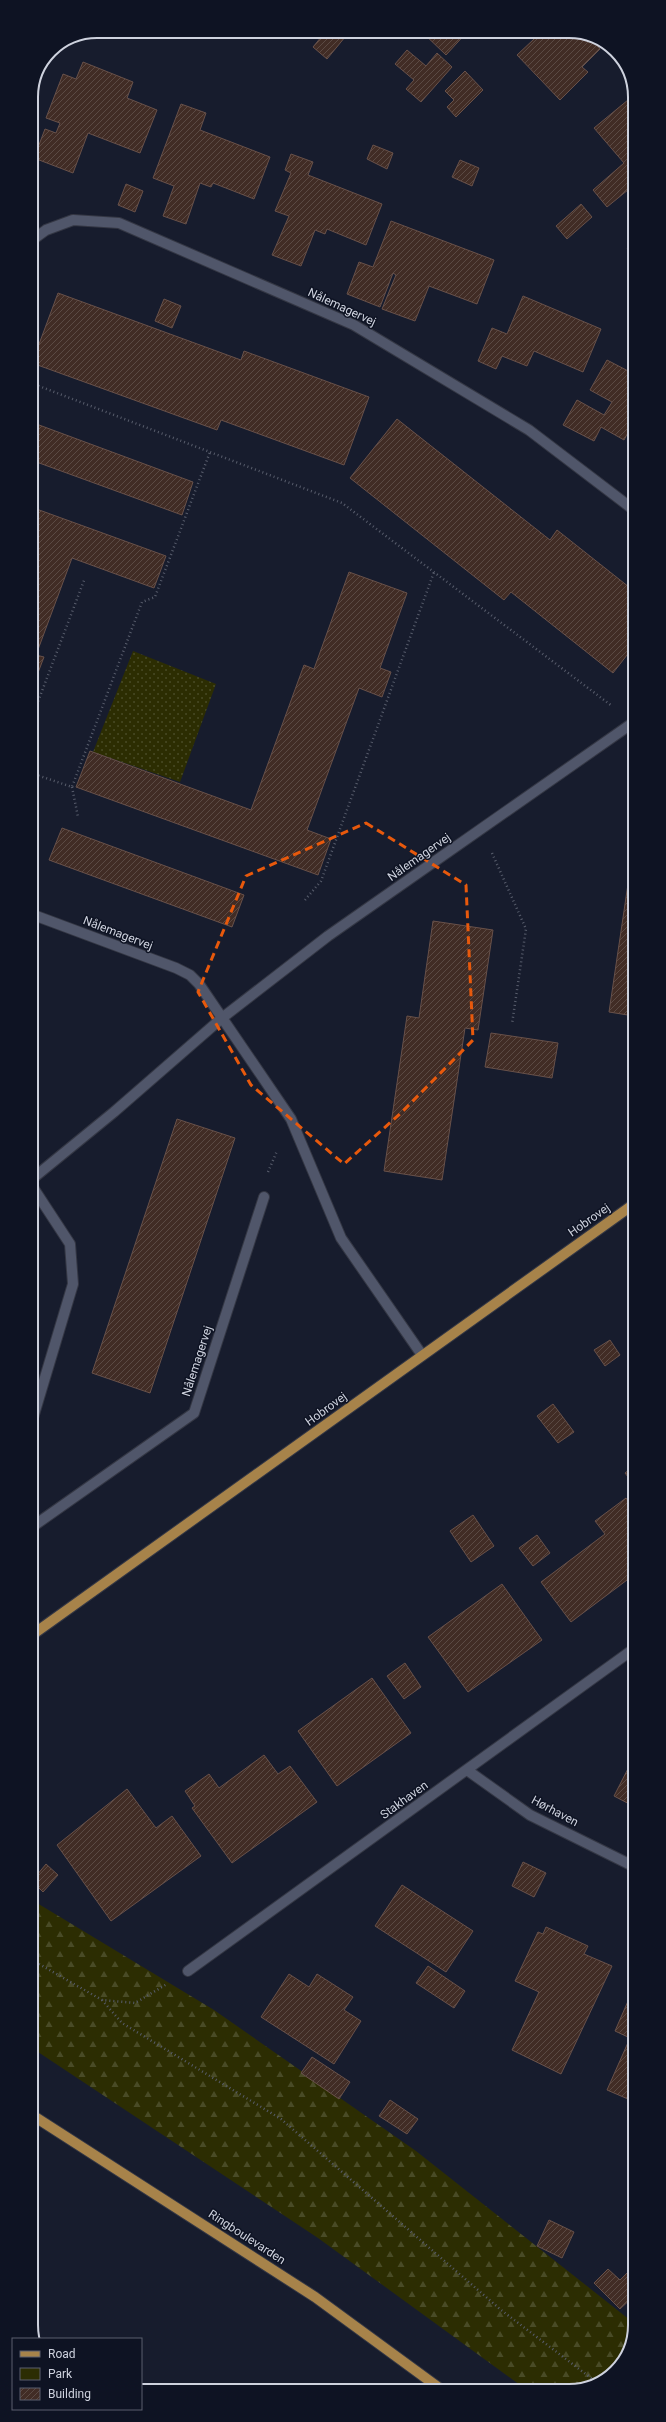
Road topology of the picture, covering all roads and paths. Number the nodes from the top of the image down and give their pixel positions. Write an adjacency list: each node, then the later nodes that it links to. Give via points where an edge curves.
1 (38, 236): 4 (street, Nålemagervej, via 46,230 73,220 119,223 354,325 529,430)
2 (38, 386): 3 (path)
3 (210, 452): 5 (path, via 342,503); 11 (path, via 155,597 142,602)
4 (628, 505)
5 (434, 572): 8 (path); 14 (path, via 321,880)
6 (85, 578): 7 (path)
7 (38, 702)
8 (628, 718)
9 (628, 726): 13 (street, Nålemagervej)
10 (38, 775): 11 (path)
11 (72, 787): 12 (path)
12 (78, 817)
13 (481, 829): 16 (street, Nålemagervej, via 328,936); 17 (path, via 526,929)
14 (305, 900)
15 (38, 916): 16 (street, Nålemagervej, via 190,975)
16 (222, 1018): 18 (street, Nålemagervej); 19 (street, Nålemagervej)
17 (512, 1024)
18 (291, 1119): 21 (path, via 269,1168); 23 (street, Nålemagervej, via 341,1238)
19 (38, 1174)
20 (38, 1195): 24 (street, via 70,1244 74,1284)
21 (264, 1197): 25 (street, Nålemagervej, via 194,1413)
22 (628, 1208): 23 (main road, Hobrovej)
23 (422, 1355): 26 (main road, Hobrovej)
24 (38, 1401)
25 (38, 1523)
26 (38, 1631)
27 (628, 1653): 28 (street, Stakhaven)
28 (467, 1770): 29 (street, Hørhaven, via 530,1814); 31 (street, Stakhaven)
29 (628, 1863)
30 (38, 1963): 32 (path)
31 (188, 1971): 32 (path, via 135,2003)
32 (102, 2000): 34 (path, via 122,2023 281,2119 501,2310)
33 (38, 2119): 35 (main road, Ringboulevarden, via 315,2297)
34 (591, 2379)
35 (434, 2384)

